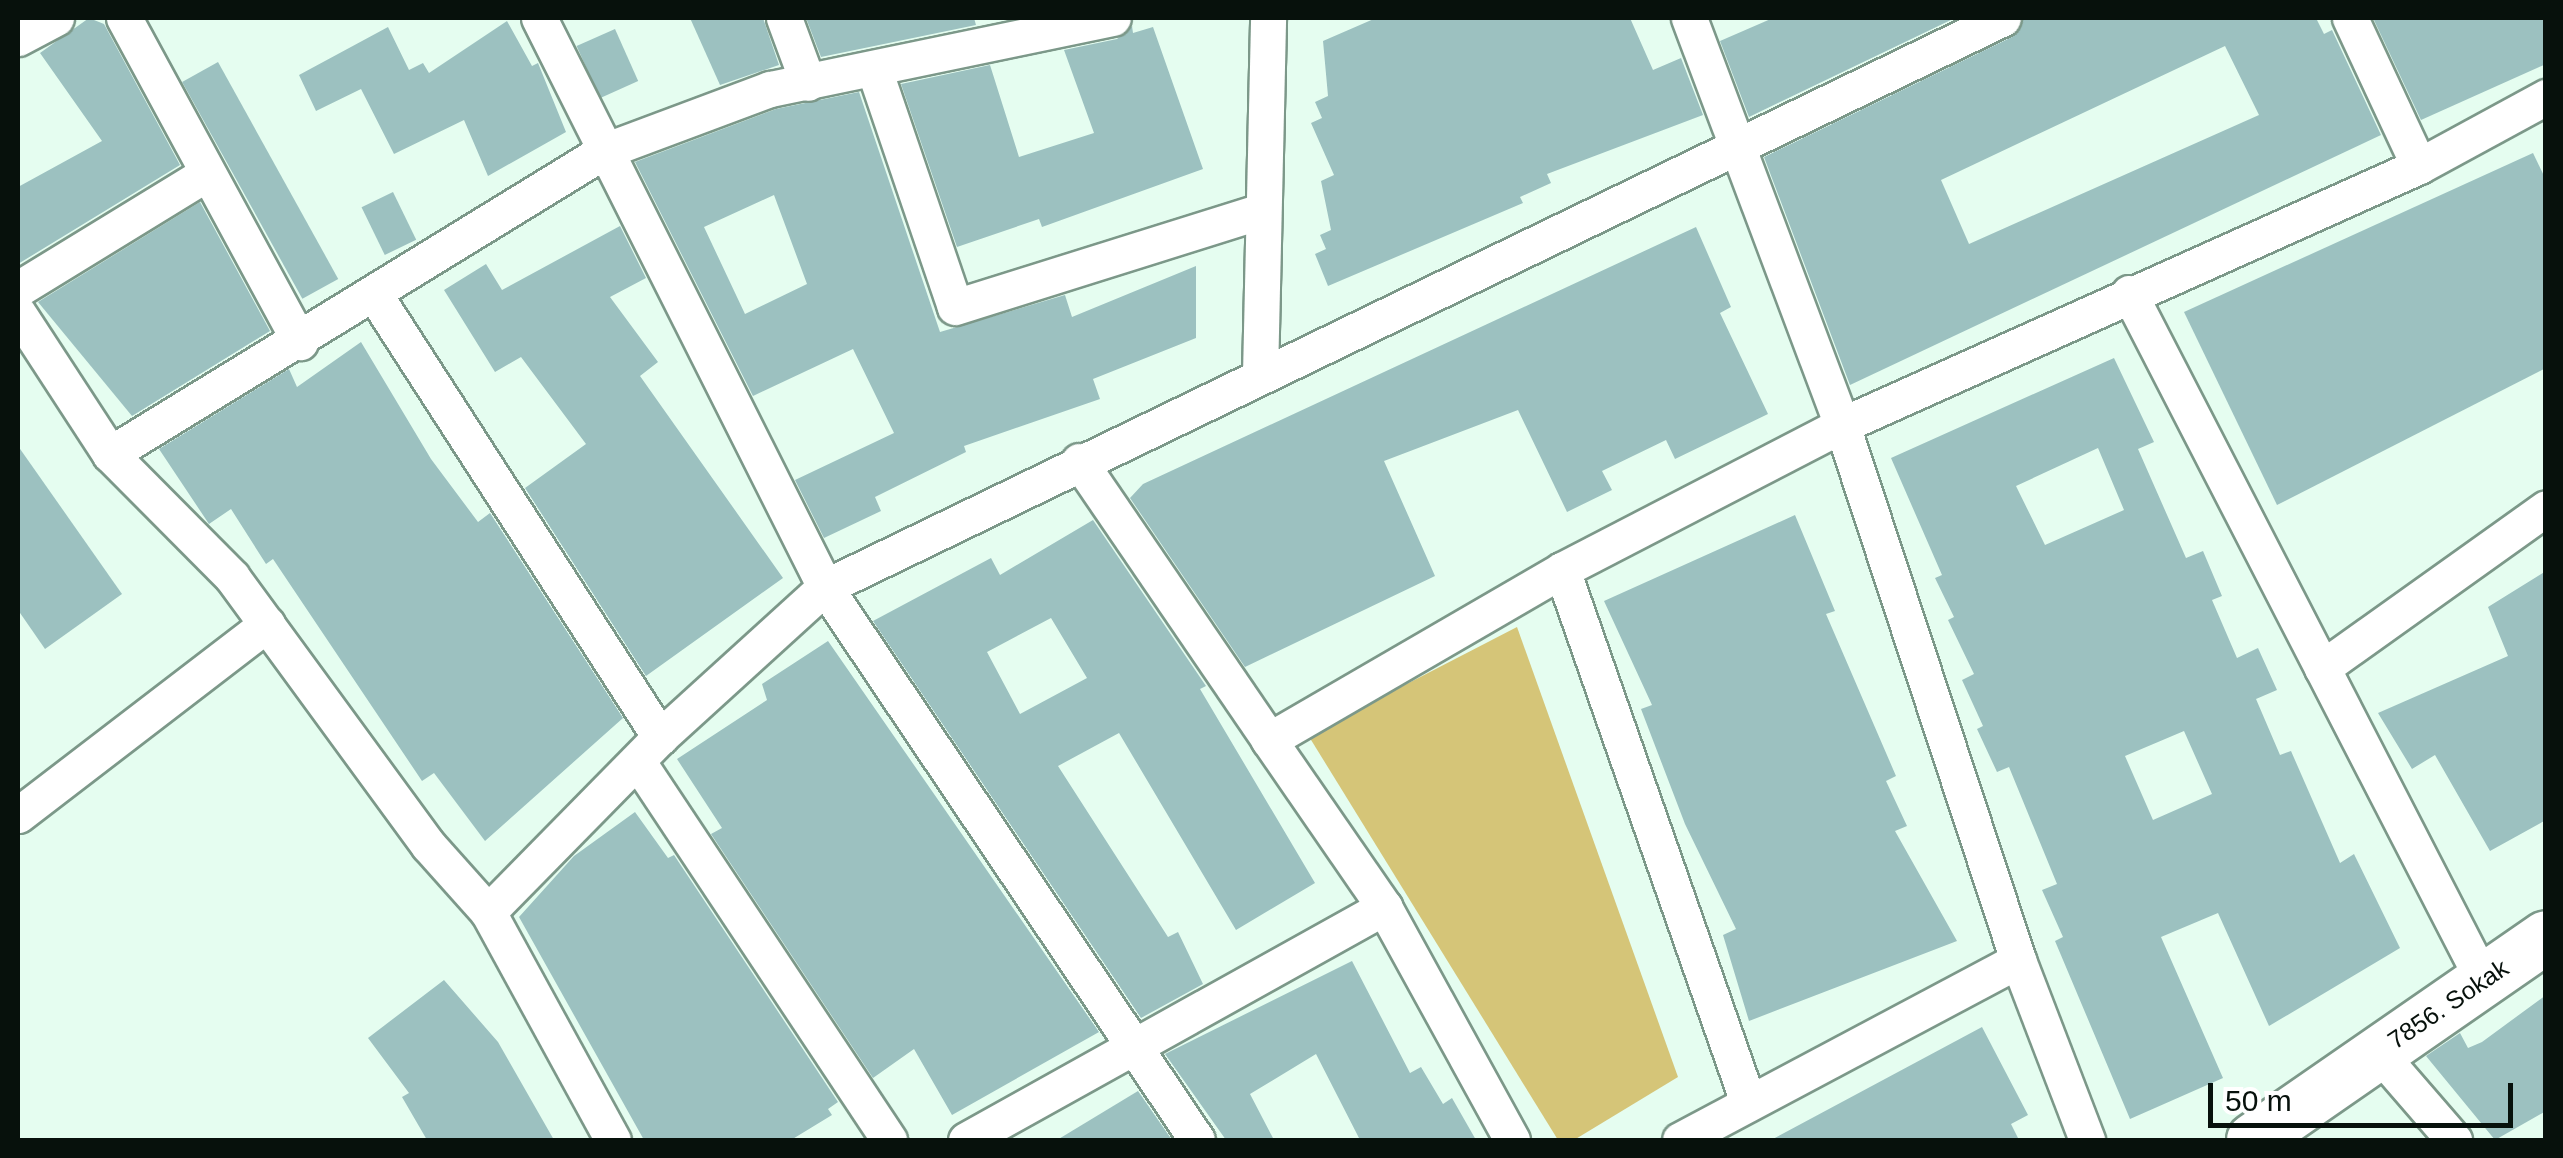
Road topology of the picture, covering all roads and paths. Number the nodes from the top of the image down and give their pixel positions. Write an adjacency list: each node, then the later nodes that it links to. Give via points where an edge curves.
1 (56, 18): 10 (street)
2 (124, 18): 17 (street)
3 (539, 18): 15 (street)
4 (784, 18): 12 (street)
5 (1113, 18): 11 (street)
6 (1268, 18): 18 (street)
7 (1689, 18): 14 (street)
8 (2003, 18): 14 (street)
9 (2350, 18): 16 (street)
10 (18, 38)
11 (874, 69): 12 (street); 18 (street, via 955,307)
12 (808, 84): 15 (street, via 770,89)
13 (2546, 97): 16 (street)
14 (1734, 148): 24 (street); 25 (street)
15 (604, 151): 21 (street); 30 (street)
16 (2420, 166): 20 (street)
17 (204, 174): 19 (street); 23 (street)
18 (1258, 212): 24 (street)
19 (18, 289)
20 (2130, 292): 25 (street); 32 (street)
21 (376, 297): 23 (street); 34 (street)
22 (18, 312): 26 (street)
23 (300, 342): 26 (street)
24 (1260, 374): 27 (street)
25 (1842, 425): 29 (street); 39 (street)
26 (110, 454): 31 (street, via 232,577)
27 (1079, 460): 30 (street); 33 (street)
28 (2546, 508): 32 (street)
29 (1562, 570): 33 (street); 43 (street)
30 (826, 587): 34 (street); 41 (street)
31 (267, 624): 35 (street); 37 (street, via 429,846)
32 (2322, 668): 40 (street)
33 (1269, 740): 36 (street)
34 (650, 751): 37 (street); 45 (street)
35 (18, 814)
36 (1384, 908): 41 (street); 48 (street)
37 (488, 912): 44 (street)
38 (2546, 938): 40 (street, 7856. Sokak)
39 (2018, 960): 43 (street); 50 (street)
40 (2484, 982): 42 (street, 7856. Sokak)
41 (1138, 1043): 46 (street); 47 (street)
42 (2377, 1051): 51 (street, 7856. Sokak); 52 (street)
43 (1748, 1102): 49 (street)
44 (613, 1140)
45 (889, 1140)
46 (966, 1140)
47 (1196, 1140)
48 (1512, 1140)
49 (1680, 1140)
50 (2087, 1140)
51 (2253, 1140)
52 (2454, 1140)

